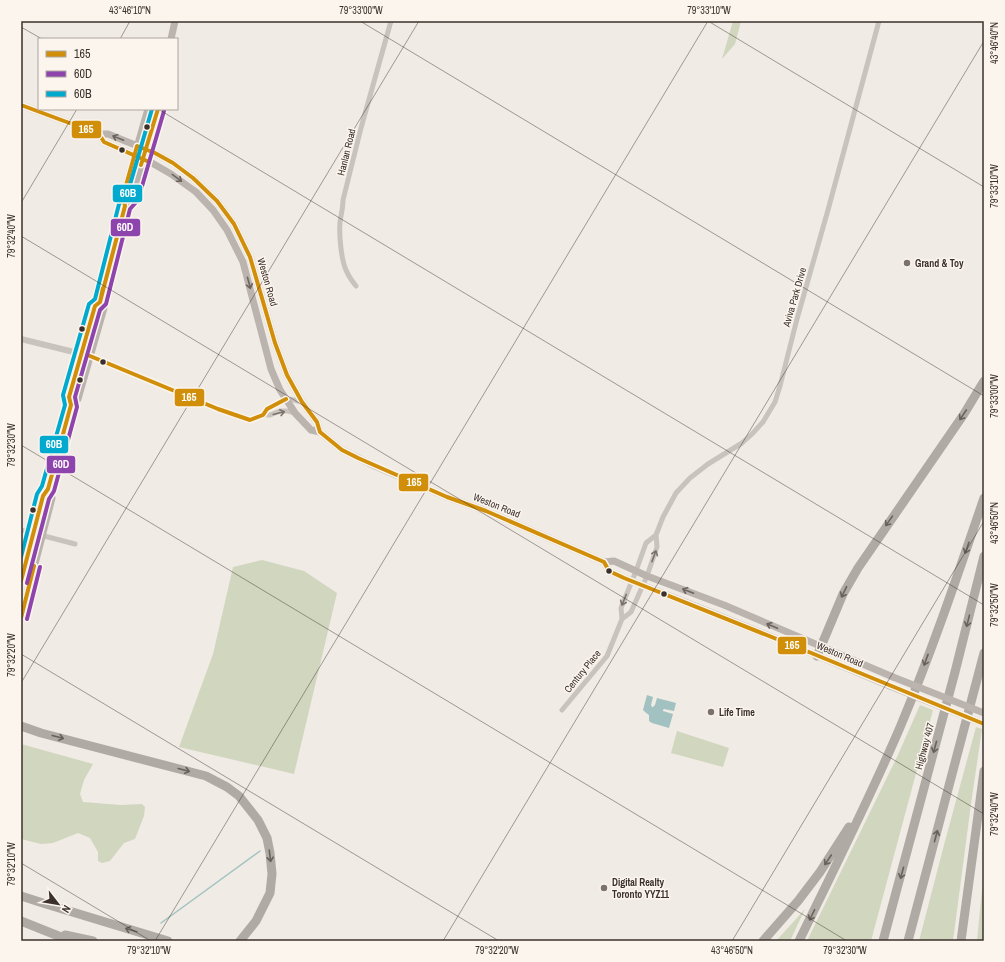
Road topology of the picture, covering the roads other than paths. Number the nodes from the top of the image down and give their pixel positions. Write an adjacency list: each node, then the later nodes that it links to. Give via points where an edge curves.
1 (175, 21): 4 (main road)
2 (391, 21): 14 (street, Hanlan Road, via 360,135 340,222 344,263)
3 (879, 21): 31 (street, Aviva Park Drive, via 775,402 764,422 752,434 708,464 676,493)
4 (171, 38)
5 (21, 105): 8 (main road, Weston Road)
6 (148, 110): 9 (main road)
7 (158, 110): 10 (main road)
8 (99, 134): 9 (main road, Weston Road, one-way to 8, via 108,134); 11 (main road, Weston Road, via 104,142)
9 (137, 146): 10 (main road, Weston Road); 11 (main road)
10 (146, 149): 12 (main road); 21 (main road, Weston Road, via 173,163 193,178 217,201 234,224 250,257 287,375)
11 (134, 155): 12 (main road, Weston Road); 13 (main road, via 123,196)
12 (143, 159): 13 (main road, via 132,198); 20 (main road, Weston Road, one-way to 20, via 171,174 196,192 227,230 243,262 271,369)
13 (125, 206): 15 (main road)
14 (356, 286)
15 (100, 302): 17 (main road, via 96,306); 18 (main road, via 104,308)
16 (21, 339): 17 (street)
17 (81, 354): 18 (street); 22 (main road, via 69,397)
18 (90, 356): 22 (main road, via 78,399); 24 (street, via 243,418 250,420)
19 (984, 382): 42 (highway, one-way to 42, via 858,568 843,594)
20 (286, 399): 21 (street); 23 (main road, Weston Road); 24 (street, via 267,409)
21 (302, 402): 25 (main road, Weston Road, via 317,422)
22 (71, 405): 26 (main road)
23 (295, 413): 24 (street, one-way to 23, via 280,411); 25 (main road, Weston Road, via 311,430)
24 (263, 415)
25 (320, 432): 34 (main road, Weston Road, via 342,450)
26 (48, 489): 29 (main road); 30 (main road, via 52,498)
27 (984, 498): 52 (highway, one-way to 52, via 919,679)
28 (21, 530): 29 (street)
29 (34, 533): 30 (street); 37 (main road)
30 (42, 535): 32 (street); 40 (main road)
31 (656, 535): 35 (street, Aviva Park Drive, via 646,543); 36 (street, Aviva Park Drive, one-way to 31, via 657,547)
32 (75, 544)
33 (984, 556): 63 (highway, Highway 407, one-way to 63)
34 (604, 562): 35 (main road, Weston Road, via 614,561); 38 (main road, Weston Road, via 610,572)
35 (636, 571): 36 (main road, Weston Road); 38 (street, Aviva Park Drive)
36 (646, 576): 39 (street, Aviva Park Drive); 42 (main road, Weston Road, one-way to 36, via 724,605)
37 (21, 581)
38 (632, 581): 39 (main road, Weston Road); 41 (street, Century Place, one-way to 41, via 621,608)
39 (642, 586): 41 (street, Century Place, via 631,612); 44 (main road, Weston Road)
40 (21, 618)
41 (622, 619): 45 (street, Century Place, via 607,656)
42 (821, 646): 44 (highway); 46 (main road, Weston Road, bridge)
43 (984, 652): 64 (highway, one-way to 43)
44 (817, 656): 47 (main road, Weston Road, bridge)
45 (562, 710)
46 (984, 713)
47 (984, 724)
48 (21, 726): 50 (highway)
49 (21, 731): 50 (highway)
50 (41, 733): 60 (highway, one-way to 60, via 206,776 239,796 258,820 267,838 272,874 270,893 260,914)
51 (984, 771): 53 (highway)
52 (877, 779): 61 (highway, one-way to 61, via 820,872); 62 (highway, one-way to 62)
53 (972, 864): 65 (highway); 66 (highway)
54 (21, 896): 59 (highway, one-way to 54)
55 (21, 921): 56 (highway)
56 (44, 930): 57 (highway); 58 (highway)
57 (72, 941)
58 (93, 941)
59 (168, 941)
60 (240, 941)
61 (763, 941)
62 (799, 941)
63 (883, 941)
64 (908, 941)
65 (961, 941)
66 (967, 941)

